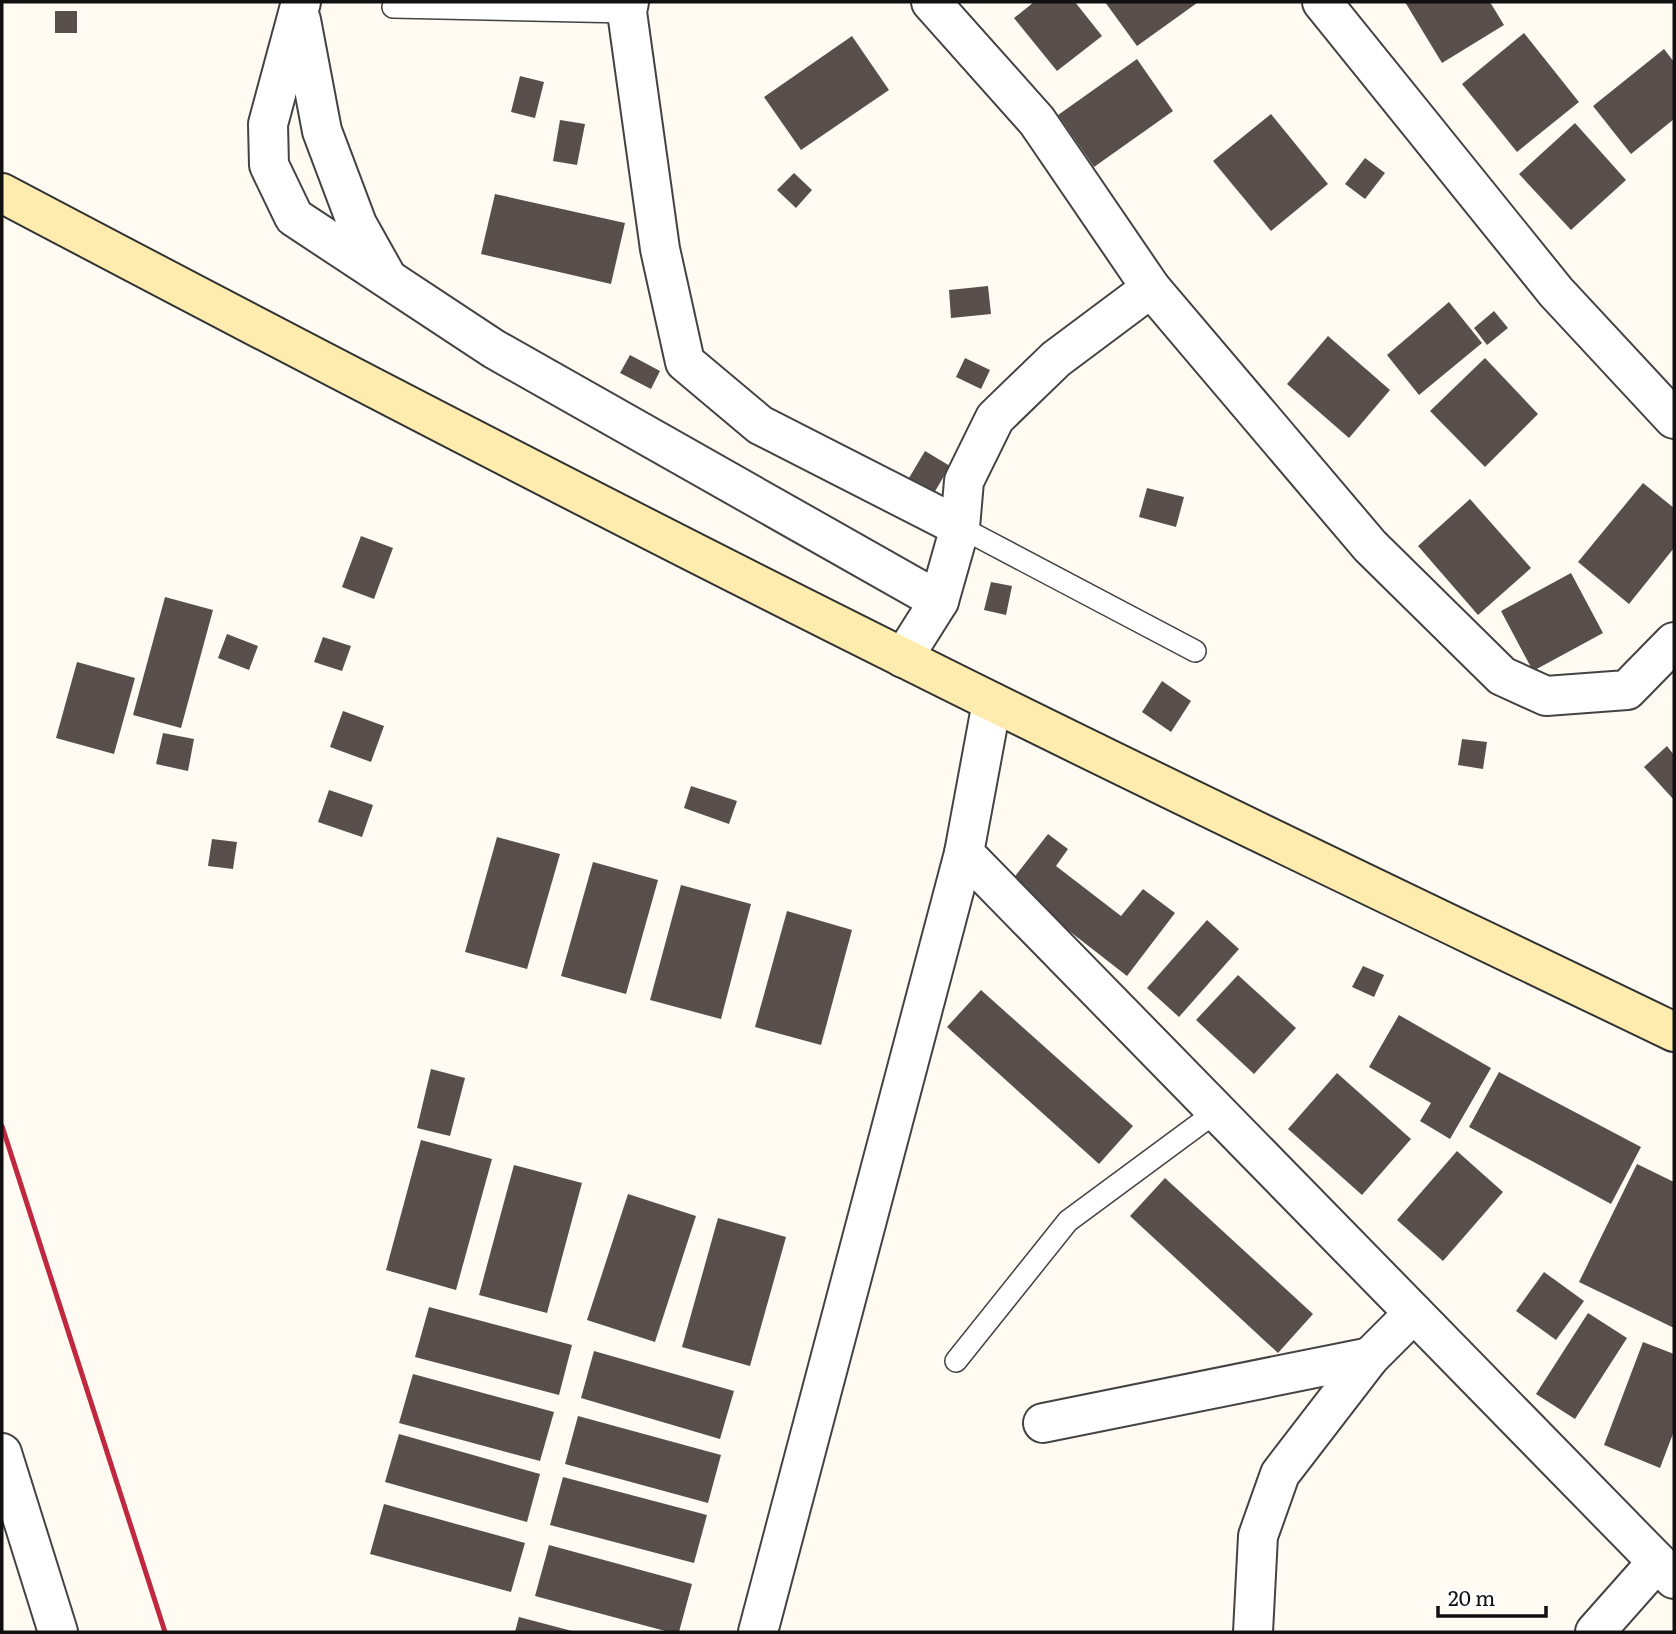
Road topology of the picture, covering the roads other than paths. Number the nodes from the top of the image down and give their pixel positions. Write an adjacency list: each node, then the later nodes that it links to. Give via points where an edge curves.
1 (931, 2): 8 (street, via 1037,121)
2 (1322, 2): 9 (street, via 1556,292)
3 (300, 6): 7 (street, via 322,131 357,224); 7 (street, via 268,124 269,165 294,217)
4 (393, 7): 5 (lane)
5 (628, 7): 10 (street, via 660,249 685,362 760,425)
6 (2, 193): 14 (main road)
7 (387, 279): 11 (street, via 494,349)
8 (1151, 288): 10 (street, via 1056,359 995,418 964,481); 12 (street, via 1370,546 1502,676 1546,696 1627,690)
9 (1674, 419)
10 (960, 527): 11 (street); 13 (lane)
11 (939, 601): 14 (street)
12 (1674, 642)
13 (1195, 651)
14 (903, 658): 15 (main road)
15 (992, 702): 16 (street); 17 (main road)
16 (964, 853): 18 (street); 26 (street)
17 (1674, 1032)
18 (1217, 1111): 19 (street); 21 (lane, via 1068,1220)
19 (1414, 1313): 20 (street); 24 (street)
20 (1370, 1357): 22 (street); 27 (street, via 1280,1474 1258,1536)
21 (956, 1361)
22 (1043, 1423)
23 (2, 1453): 25 (street)
24 (1666, 1571): 28 (street)
25 (58, 1632)
26 (758, 1632)
27 (1253, 1632)
28 (1595, 1632)

